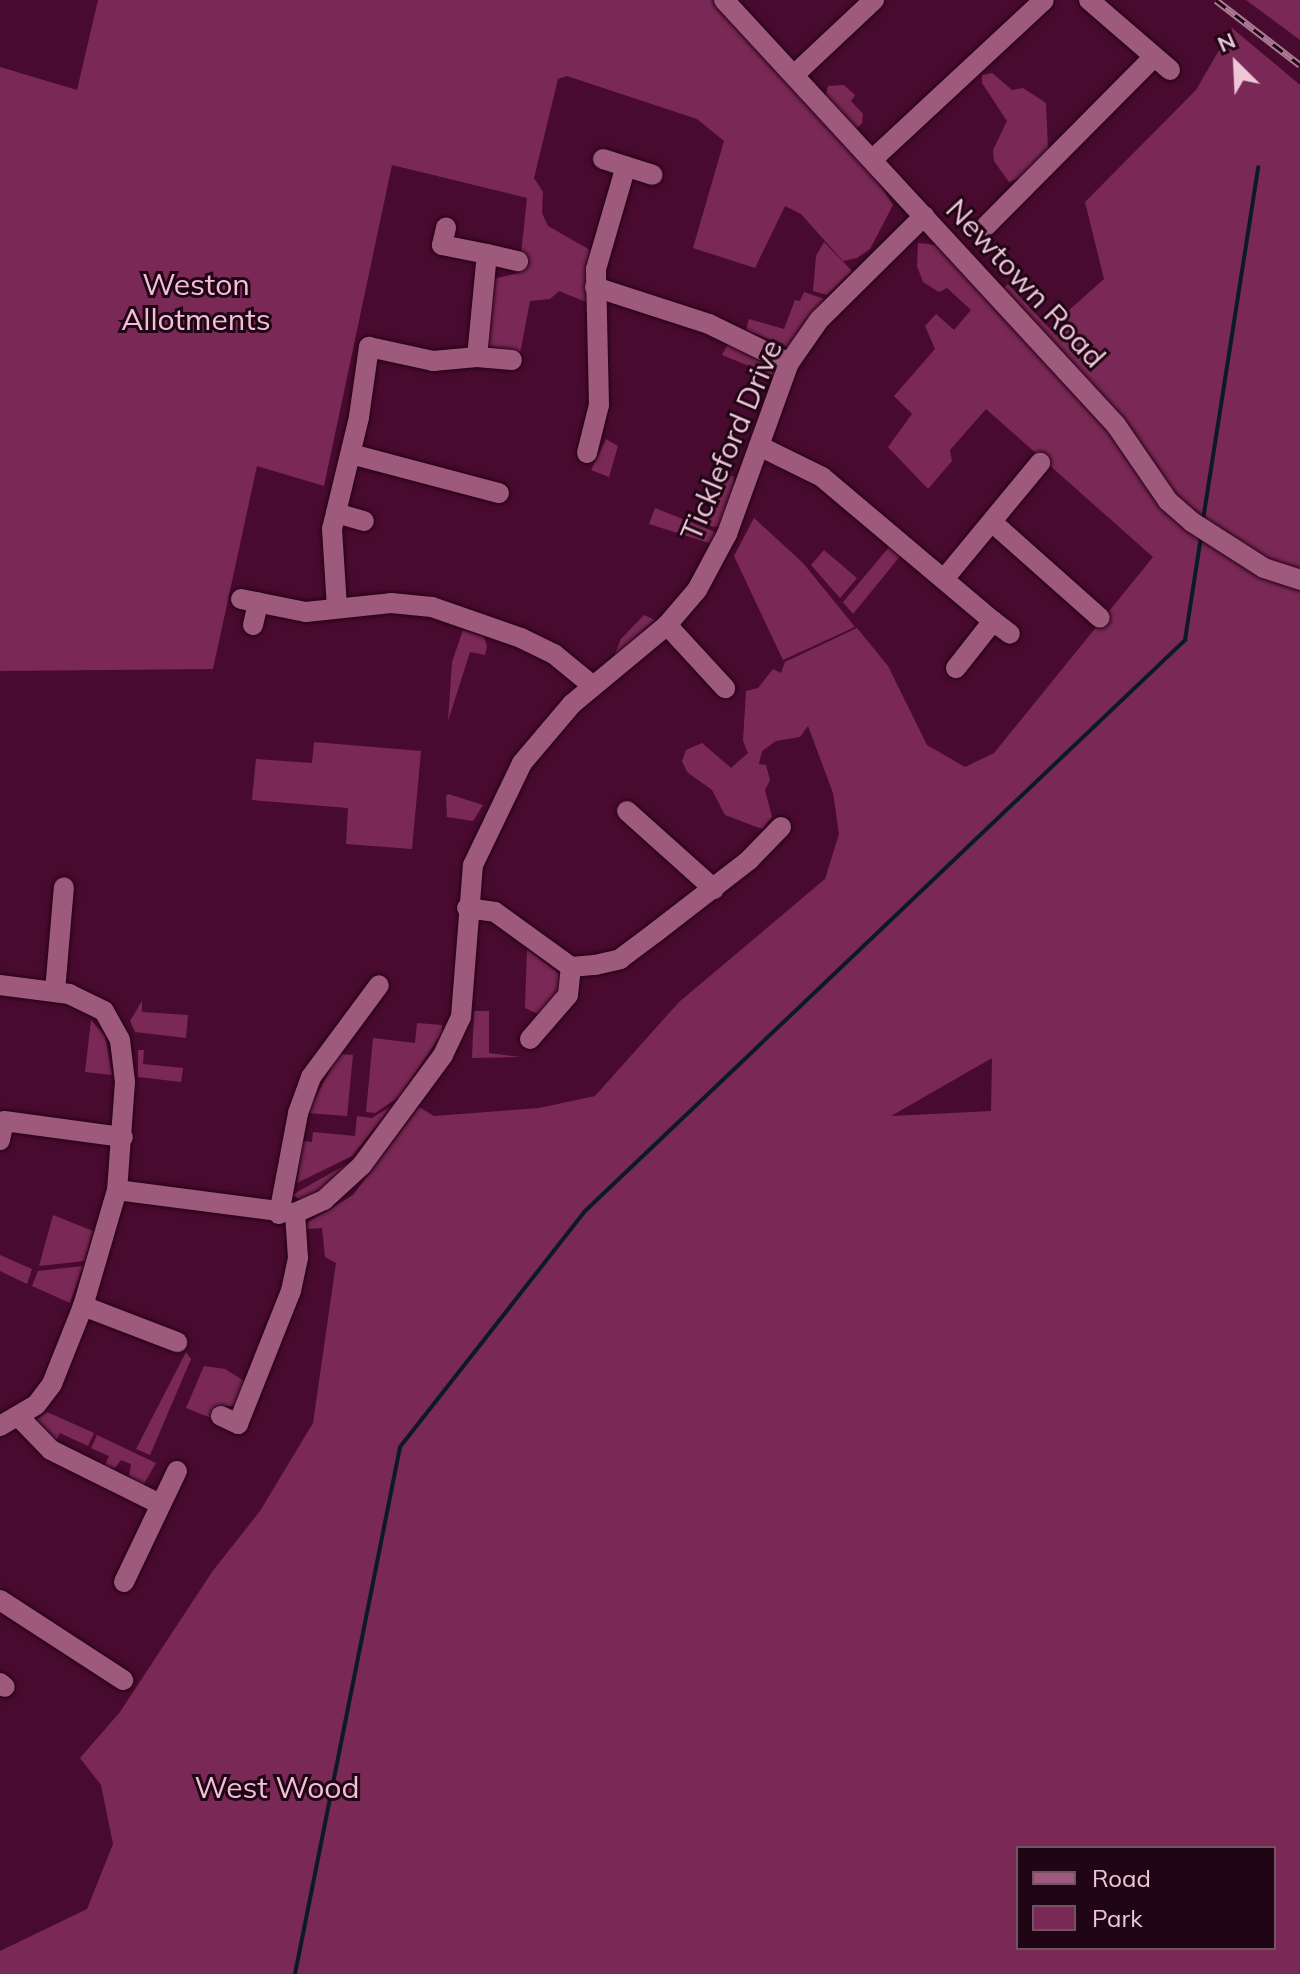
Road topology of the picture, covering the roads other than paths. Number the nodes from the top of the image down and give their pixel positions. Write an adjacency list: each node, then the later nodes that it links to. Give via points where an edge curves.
1 (724, 0): 5 (street, Newtown Road)
2 (874, 0): 5 (street)
3 (1044, 0): 7 (street)
4 (1089, 0): 11 (street, via 1162,63)
5 (794, 75): 7 (street, Newtown Road)
6 (603, 159): 8 (street)
7 (873, 159): 10 (street, Newtown Road)
8 (626, 166): 9 (street); 15 (street, via 599,253)
9 (653, 175)
10 (924, 216): 18 (street, Tickleford Drive, via 819,320); 28 (street, Newtown Road, via 1116,425 1168,501 1211,536 1264,568)
11 (986, 226)
12 (442, 245): 13 (street)
13 (487, 254): 14 (street); 16 (street)
14 (518, 261)
15 (595, 287): 18 (street, via 709,324); 20 (street, via 605,428)
16 (477, 357): 17 (street); 21 (street, via 433,361 369,347)
17 (512, 360)
18 (789, 363): 19 (street, Tickleford Drive)
19 (759, 446): 27 (street, via 822,477); 33 (street, Tickleford Drive, via 721,548 697,590)
20 (587, 453)
21 (351, 454): 23 (street); 24 (street)
22 (1040, 463): 26 (street)
23 (499, 493)
24 (336, 513): 25 (street); 29 (street, via 332,543)
25 (364, 521)
26 (992, 522): 27 (street); 30 (street)
27 (944, 579): 31 (street)
28 (1300, 580)
29 (337, 608): 32 (street, via 306,612 250,601); 36 (street, via 413,604 465,618 499,640 554,654)
30 (1100, 618)
31 (993, 621): 34 (street); 35 (street)
32 (253, 625)
33 (667, 625): 36 (street, Tickleford Drive); 37 (street)
34 (1010, 634)
35 (956, 668)
36 (593, 686): 42 (street, Tickleford Drive, via 522,763 473,865)
37 (725, 688)
38 (627, 811): 41 (street)
39 (781, 827): 41 (street)
40 (64, 887): 46 (street)
41 (714, 889): 43 (street, via 620,959)
42 (467, 908): 43 (street, via 495,912); 51 (street, Tickleford Drive, via 461,1017 443,1055 362,1165 324,1200)
43 (571, 967): 47 (street, via 568,995)
44 (0, 985): 46 (street)
45 (379, 985): 51 (street, via 311,1077 298,1113)
46 (55, 991): 48 (street, via 84,999 113,1023 124,1055)
47 (530, 1039)
48 (123, 1137): 49 (street, via 4,1121); 50 (street)
49 (0, 1140)
50 (117, 1190): 51 (street); 52 (street)
51 (287, 1213): 55 (street, via 296,1276)
52 (83, 1306): 53 (street); 54 (street, via 52,1384 36,1405)
53 (177, 1342)
54 (9, 1421): 57 (street, via 51,1450)
55 (238, 1424)
56 (177, 1471): 57 (street)
57 (160, 1504): 58 (street)
58 (124, 1582)
59 (0, 1600): 60 (street)
60 (123, 1680)

